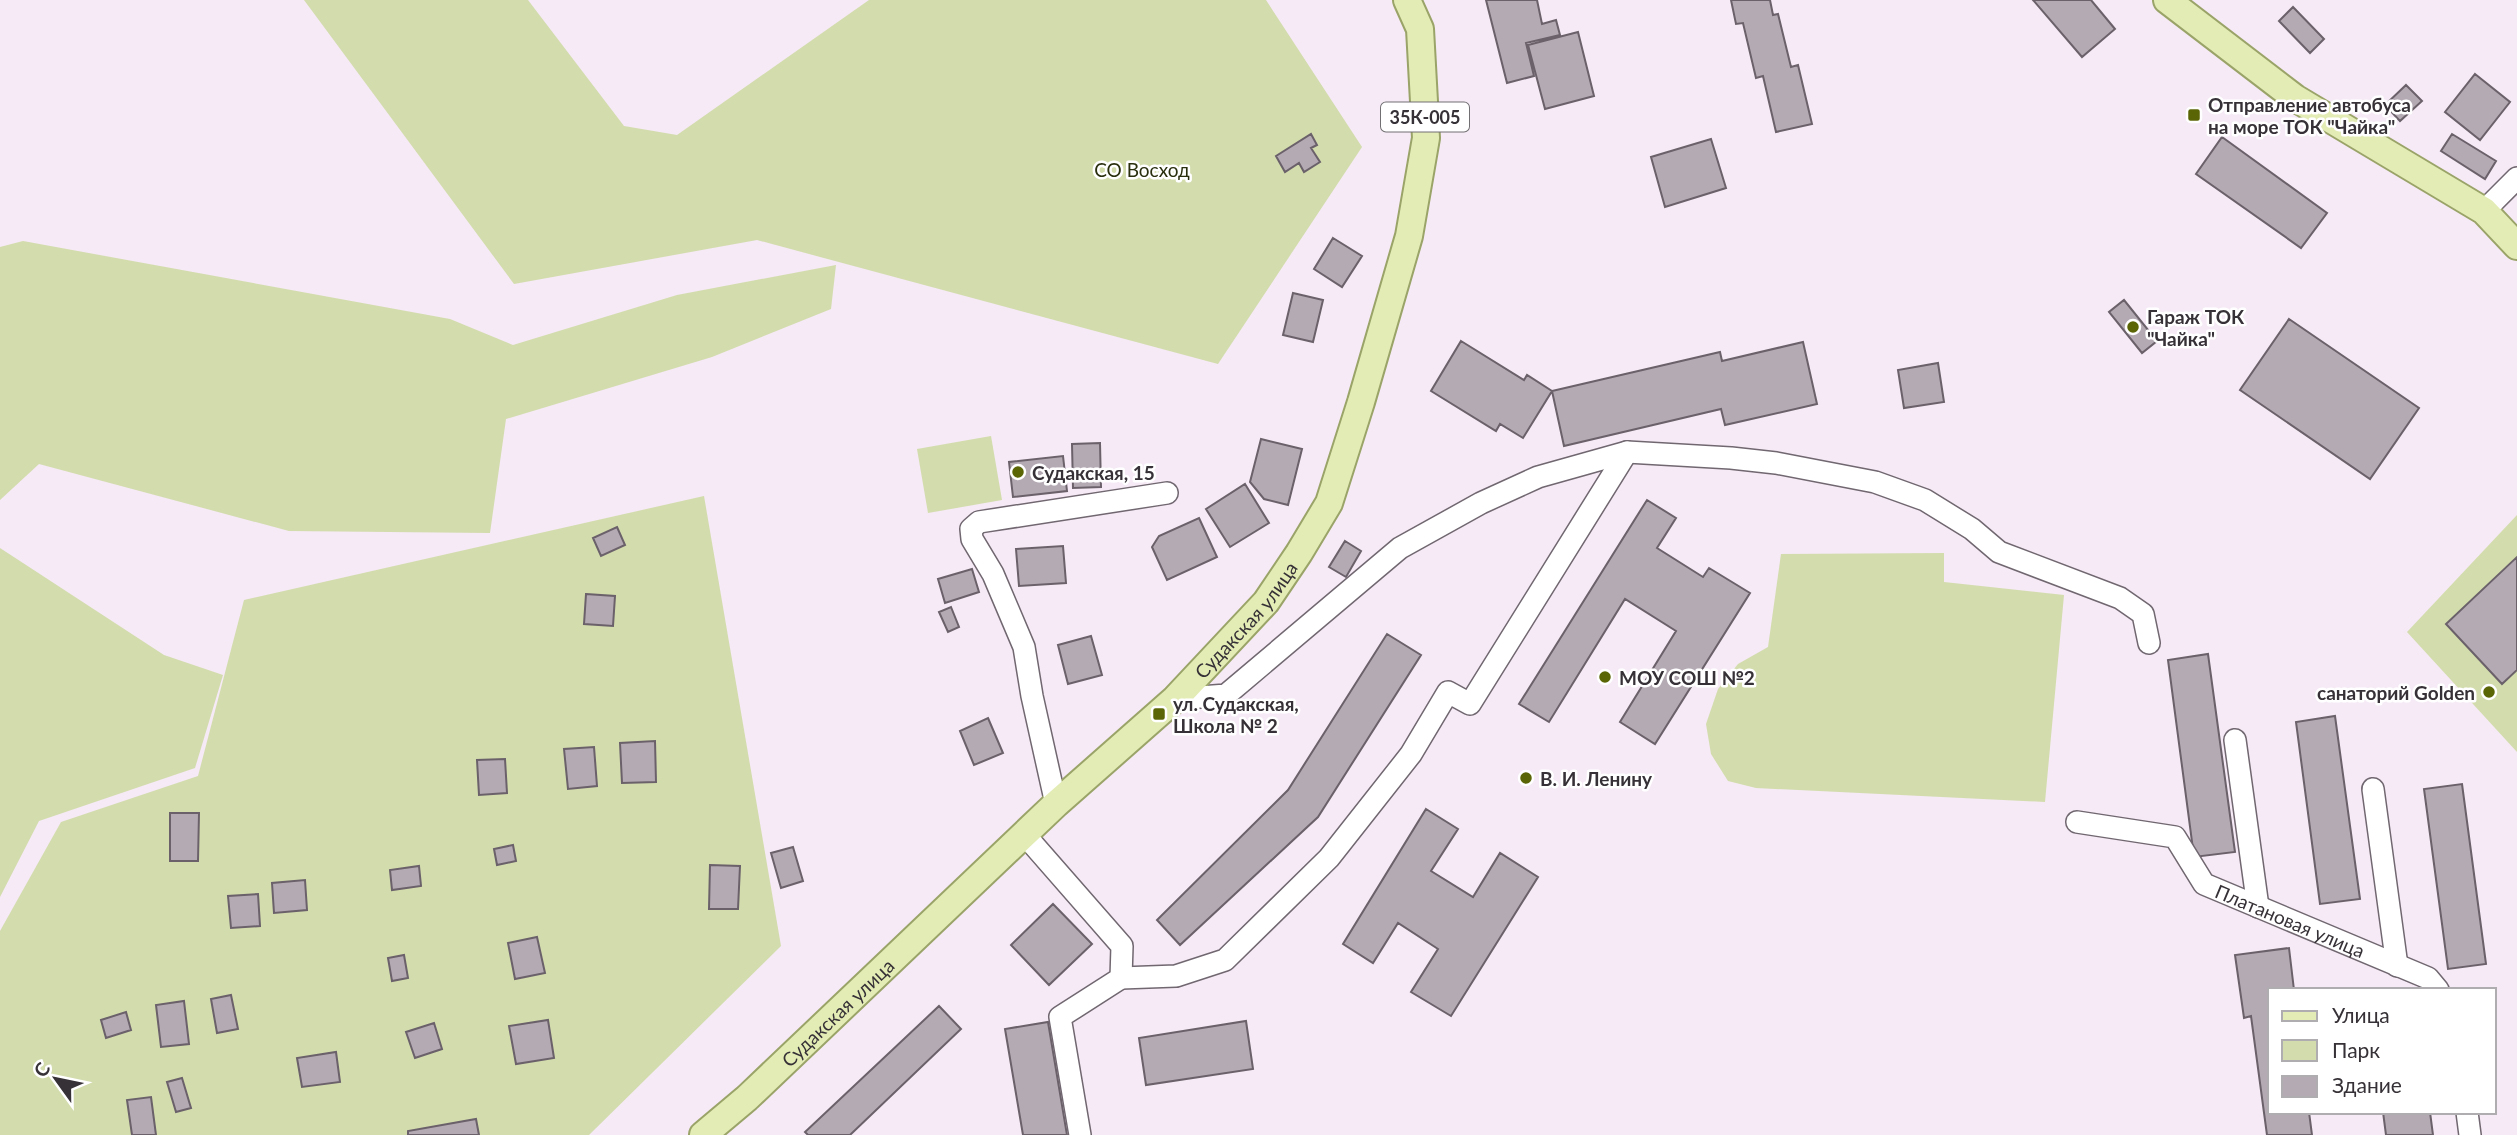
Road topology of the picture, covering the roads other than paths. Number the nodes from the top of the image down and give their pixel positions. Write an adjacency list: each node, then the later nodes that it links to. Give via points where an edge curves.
1 (1407, 0): 9 (main road, Судакская улица / 35К-005, via 1420,29 1426,138 1409,236 1329,503 1266,602)
2 (2167, 0): 4 (main road, via 2295,98)
3 (2517, 178): 4 (street)
4 (2484, 211): 5 (main road)
5 (2517, 246)
6 (1627, 452): 8 (street, via 1802,467 1875,482 1925,500 1999,552 2120,598 2143,614); 9 (street, via 1538,477 1458,516 1400,548 1226,695); 17 (street, via 1470,704 1448,692 1411,754 1329,858 1226,960 1176,976)
7 (1167, 493): 12 (street, via 979,522 971,529 1024,647)
8 (2149, 643)
9 (1175, 699): 12 (main road, Судакская улица / 35К-005)
10 (2235, 740): 15 (street)
11 (2373, 789): 16 (street)
12 (1056, 804): 14 (main road, Судакская улица / 35К-005)
13 (2077, 822): 15 (street, Платановая улица, via 2175,837 2204,884)
14 (1024, 834): 17 (street, via 1122,946); 20 (main road, Судакская улица / 35К-005)
15 (2258, 907): 16 (street, Платановая улица)
16 (2397, 966): 18 (street, Платановая улица, via 2428,978)
17 (1121, 978): 21 (street, via 1060,1017)
18 (2436, 988)
19 (2468, 1114): 22 (street)
20 (703, 1135)
21 (1080, 1135)
22 (2470, 1135)

